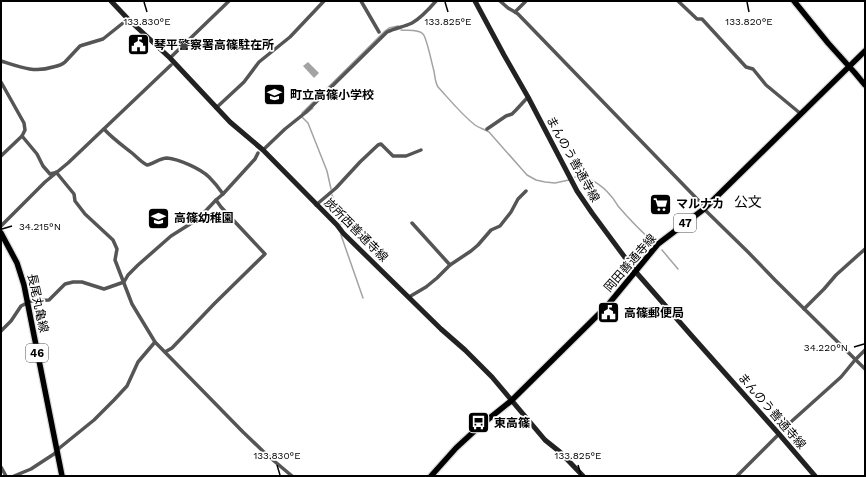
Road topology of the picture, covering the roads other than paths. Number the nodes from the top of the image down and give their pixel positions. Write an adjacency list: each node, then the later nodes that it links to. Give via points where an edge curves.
1 (111, 1): 12 (main road, 炭所西善通寺線)
2 (229, 1): 15 (street)
3 (324, 1): 22 (street, via 290,37 259,62 244,82)
4 (361, 1): 13 (street)
5 (436, 1): 28 (street, via 412,23 387,32 313,105)
6 (475, 1): 21 (main road, まんのう善通寺線)
7 (500, 1): 11 (street)
8 (526, 1): 11 (street)
9 (678, 1): 23 (street, via 697,19 702,19 746,67 753,69 766,85)
10 (794, 1): 18 (main road)
11 (515, 12): 35 (street)
12 (128, 19): 15 (main road, 炭所西善通寺線); 16 (street, via 103,39 80,46 63,64 39,70 21,68)
13 (379, 32)
14 (865, 51): 18 (main road, 岡田善通寺線 / 47)
15 (170, 58): 22 (main road, 炭所西善通寺線)
16 (1, 61)
17 (171, 65): 24 (street)
18 (850, 66): 20 (main road); 23 (main road, 岡田善通寺線 / 47)
19 (1, 82): 26 (street, via 24,123 25,130)
20 (865, 84)
21 (528, 97): 25 (street, via 512,114); 41 (main road, まんのう善通寺線, via 577,191)
22 (216, 108): 28 (main road, 炭所西善通寺線)
23 (801, 114): 35 (main road, 岡田善通寺線 / 47)
24 (104, 129): 30 (street); 32 (street, via 141,162 147,165 166,158 179,161 205,173)
25 (487, 129)
26 (22, 136): 29 (street); 30 (street, via 50,174)
27 (421, 150): 34 (street, via 406,156 393,156 381,144 378,145)
28 (260, 152): 32 (street); 34 (main road, 炭所西善通寺線)
29 (1, 156)
30 (56, 172): 37 (street); 42 (street, via 74,194 75,201 85,214 113,240 117,249 115,260)
31 (526, 190): 40 (street, via 500,226 491,230 471,251)
32 (223, 194): 33 (street)
33 (216, 200): 42 (street, via 198,219 171,236 138,265); 49 (street, via 265,254 172,348)
34 (316, 205): 43 (main road, 炭所西善通寺線)
35 (704, 209): 41 (main road, 岡田善通寺線 / 47, via 658,244); 45 (street)
36 (412, 223): 40 (street)
37 (1, 226)
38 (1, 233): 44 (main road, 長尾丸亀線 / 46, via 17,263)
39 (865, 249): 45 (street)
40 (450, 265): 43 (street, via 438,278)
41 (636, 271): 52 (main road, 岡田善通寺線 / 47, via 608,306); 54 (main road, まんのう善通寺線)
42 (124, 282): 44 (street, via 104,289 73,282 65,284 49,300); 47 (street, via 132,304)
43 (409, 297): 52 (main road, 炭所西善通寺線, via 492,377)
44 (27, 302): 46 (street); 55 (main road, 長尾丸亀線 / 46)
45 (804, 309): 50 (street)
46 (1, 331)
47 (155, 342): 49 (street); 55 (street, via 138,362 127,386 94,420)
48 (865, 350): 50 (street)
49 (165, 352): 60 (street, via 242,432)
50 (855, 360): 51 (street); 53 (street, via 841,377)
51 (865, 369)
52 (511, 401): 61 (main road, 岡田善通寺線 / 47, via 456,448); 62 (main road, 炭所西善通寺線, via 545,440)
53 (783, 429)
54 (780, 434): 63 (street); 64 (main road, まんのう善通寺線)
55 (57, 451): 58 (street, via 32,469); 59 (main road, 長尾丸亀線 / 46)
56 (1, 467): 57 (street)
57 (6, 476)
58 (14, 476)
59 (62, 476)
60 (292, 476)
61 (431, 476)
62 (583, 476)
63 (737, 476)
64 (815, 476)

